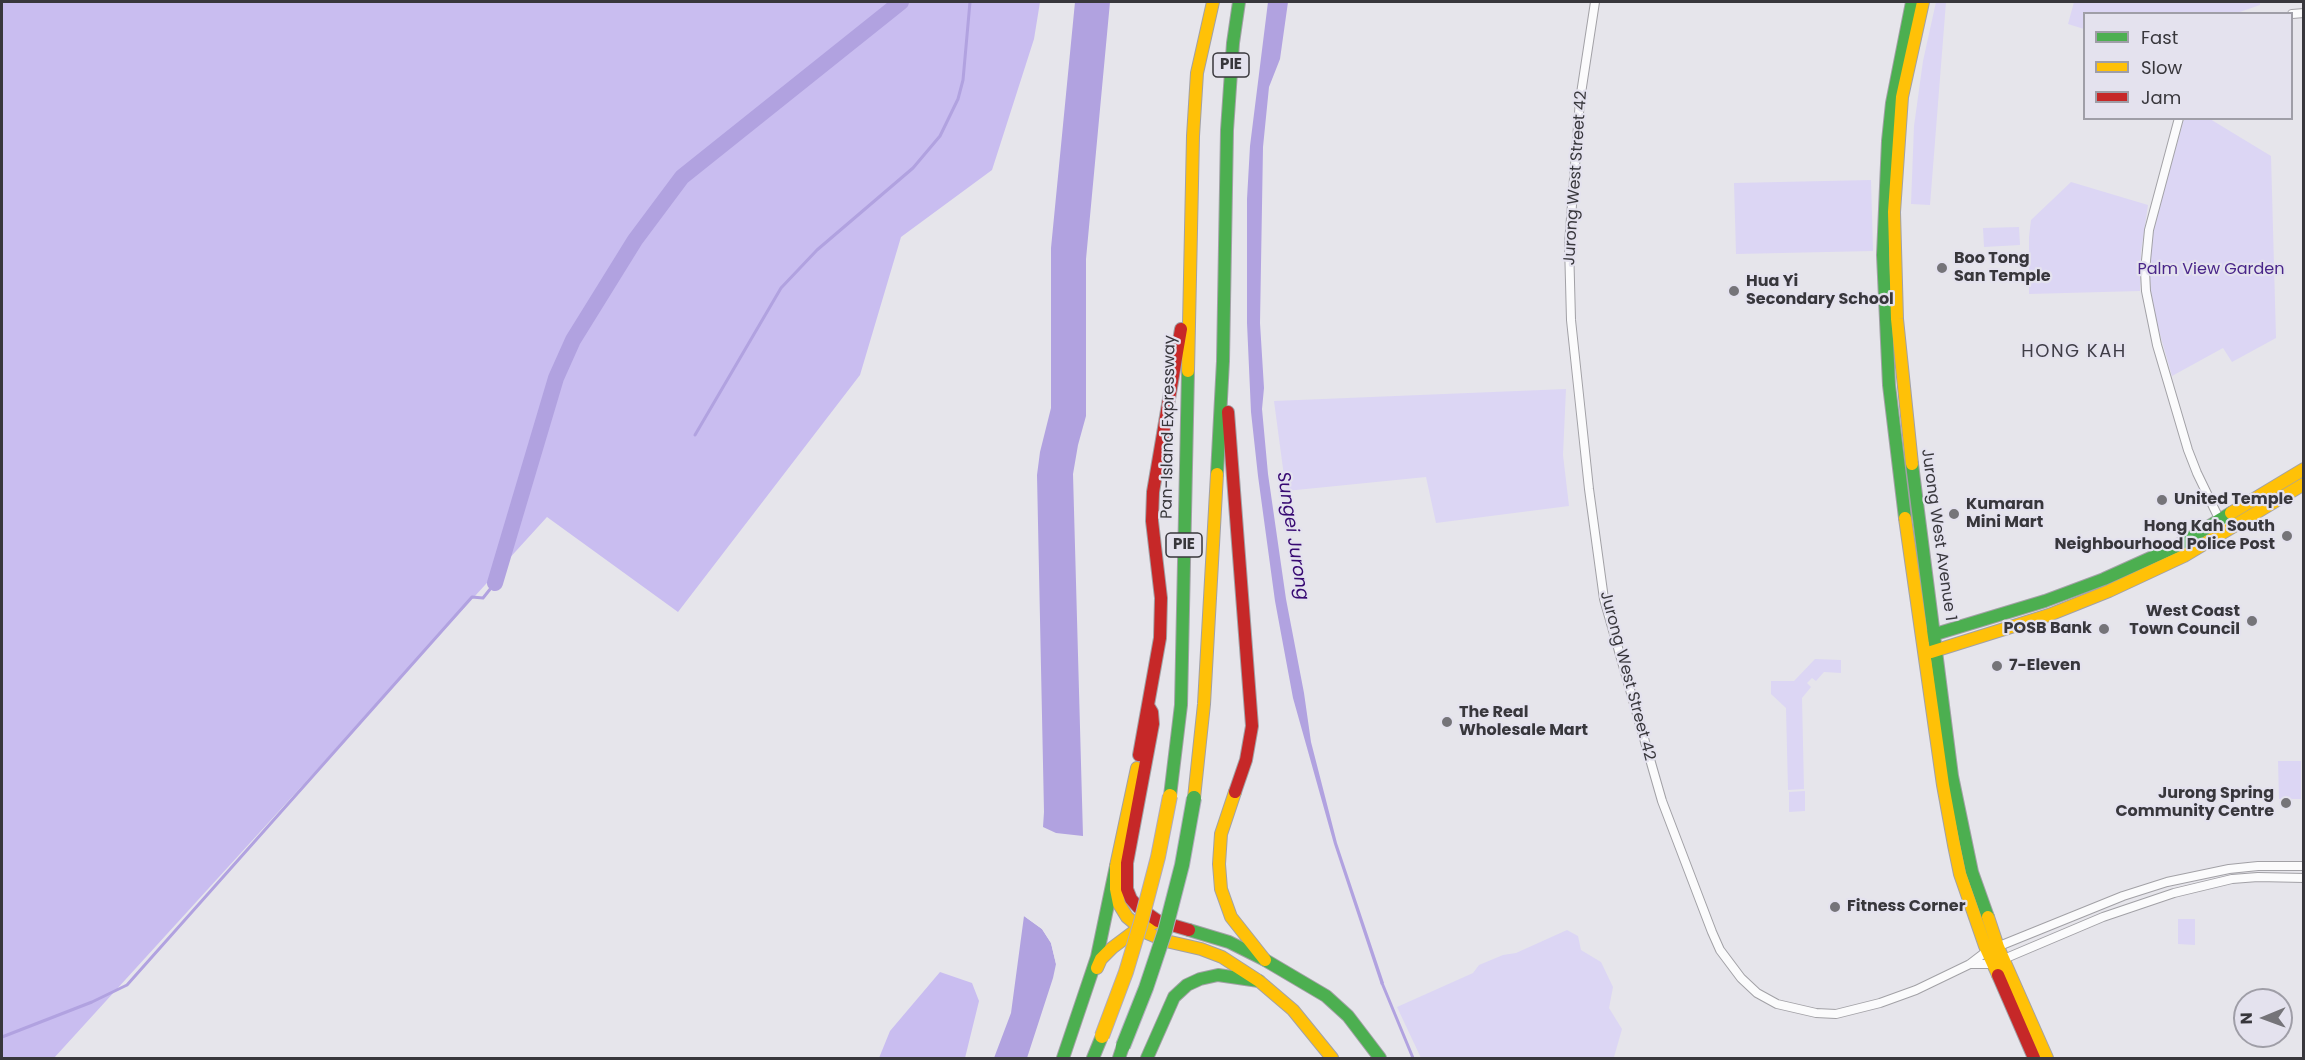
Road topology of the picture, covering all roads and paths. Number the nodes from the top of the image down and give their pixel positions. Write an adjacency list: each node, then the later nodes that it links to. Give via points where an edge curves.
1 (1213, 2): 7 (main road, Pan-Island Expressway / PIE, via 1197,73)
2 (1239, 2): 8 (main road, PIE, via 1227,130)
3 (1595, 2): 20 (street, Jurong West Street 42, via 1580,100 1569,244 1571,320 1604,599 1654,777 1720,950 1757,993 1777,1004 1836,1014 1898,996)
4 (1912, 2): 12 (main road, Jurong West Avenue 1, via 1892,103 1883,255 1886,363 1905,528)
5 (1923, 2): 12 (main road, Jurong West Avenue 1, via 1902,97 1894,224 1901,374)
6 (2178, 120): 11 (street, via 2149,230 2146,291 2177,416 2197,473)
7 (1189, 293): 14 (main road, via 1175,355 1154,492 1152,521 1161,598 1160,638); 26 (main road, Pan-Island Expressway / PIE, bridge, via 1181,705 1170,796 1141,922)
8 (1223, 361): 21 (main road, via 1252,726 1246,760 1221,834 1219,864 1221,889 1231,917); 24 (main road, PIE, bridge, via 1204,704 1194,798 1182,865 1164,931)
9 (2304, 469): 11 (main road)
10 (2304, 484): 11 (main road)
11 (2222, 526): 12 (main road, via 2104,579); 13 (main road, via 2184,556 2109,591 2049,615)
12 (1928, 636): 13 (main road, Jurong West Avenue 1)
13 (1930, 652): 20 (main road, Jurong West Avenue 1, via 1960,874)
14 (1148, 706): 15 (main road); 18 (main road, via 1153,724 1126,876 1131,898)
15 (1116, 866): 19 (main road, via 1119,904); 22 (main road)
16 (2304, 866): 20 (street, via 2229,869 2168,882 2123,896)
17 (2304, 878): 20 (street, via 2232,879 2174,893)
18 (1158, 921): 19 (main road); 21 (main road, via 1229,942)
19 (1140, 929): 22 (main road, via 1101,959); 23 (main road, via 1222,957)
20 (1995, 956): 30 (main road, Jurong West Avenue 1); 31 (main road, Jurong West Avenue 1)
21 (1265, 960): 29 (main road, via 1326,996 1348,1016)
22 (1090, 981): 25 (main road)
23 (1259, 981): 27 (main road, via 1218,975 1187,985 1174,997); 28 (main road, via 1293,1010)
24 (1121, 1052)
25 (1063, 1059)
26 (1093, 1059)
27 (1147, 1059)
28 (1332, 1059)
29 (1380, 1059)
30 (2034, 1059)
31 (2047, 1059)

